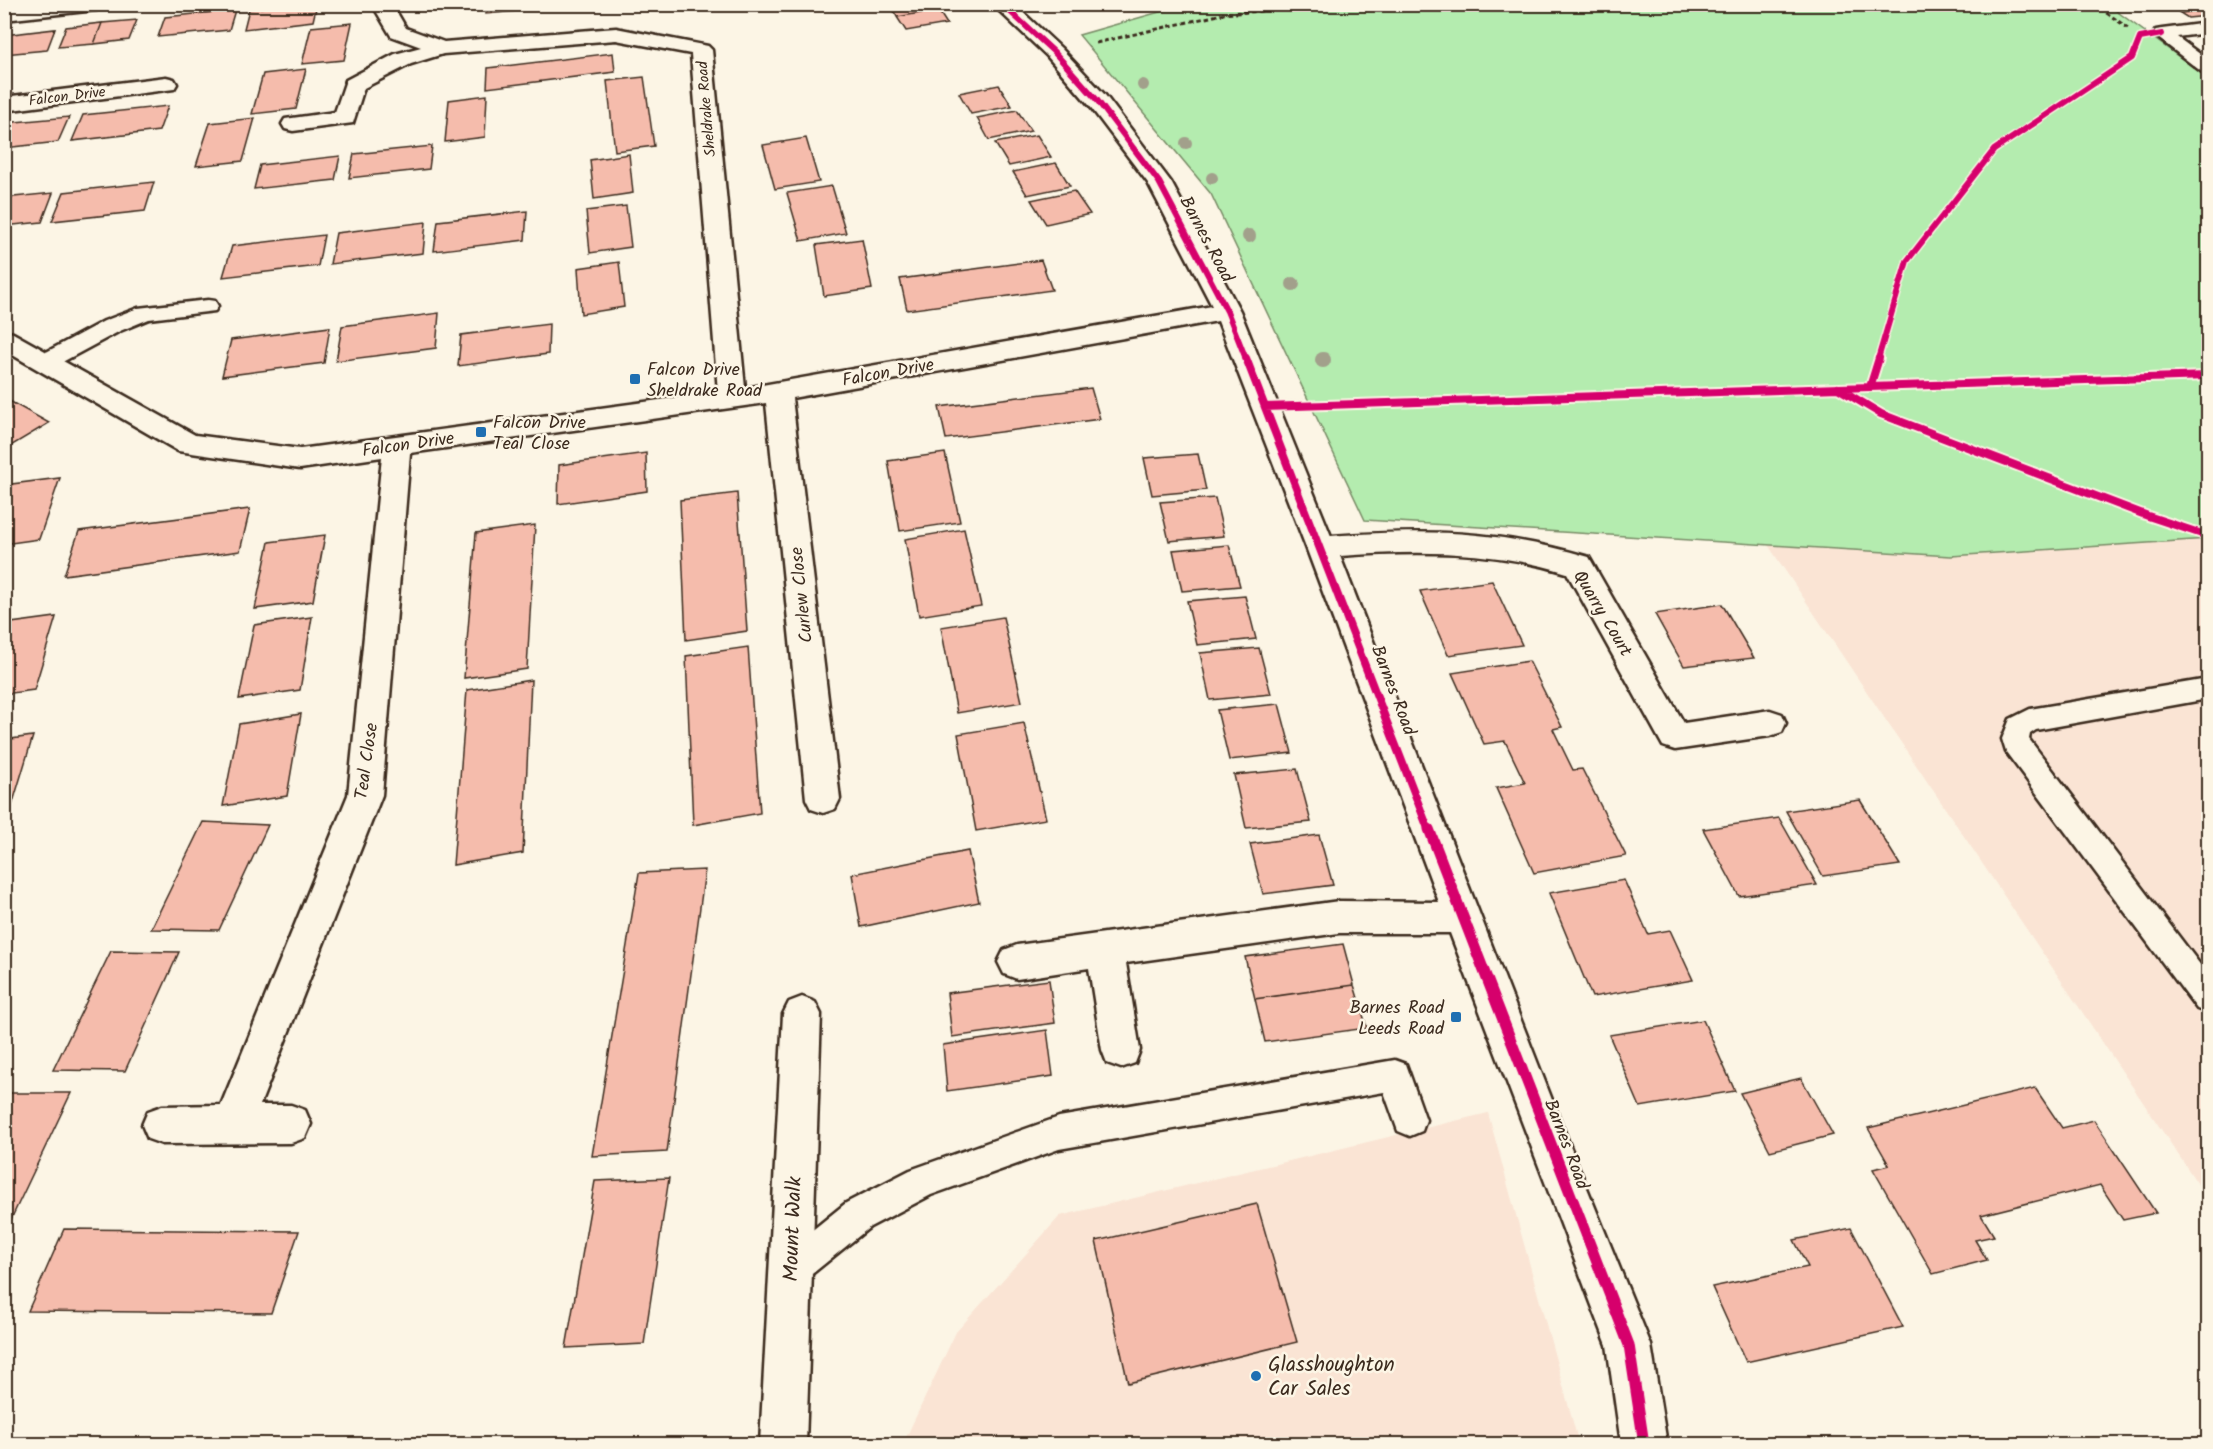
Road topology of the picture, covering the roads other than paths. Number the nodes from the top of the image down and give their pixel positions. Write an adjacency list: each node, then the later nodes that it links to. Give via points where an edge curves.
1 (96, 4): 4 (street)
2 (382, 4): 6 (street, Sheldrake Road, via 398,32)
3 (1002, 4): 12 (street, Barnes Road, via 1054,52 1097,100 1159,182)
4 (4, 14)
5 (2208, 28): 7 (lane, via 2162,34)
6 (442, 48): 10 (street, via 403,58 354,85 345,118); 16 (street, Sheldrake Road, via 616,34 701,50)
7 (2208, 68)
8 (166, 84): 9 (street, Falcon Drive)
9 (4, 104)
10 (292, 124)
11 (208, 306): 14 (lane, via 145,313)
12 (1227, 311): 15 (street, Falcon Drive); 18 (street, Barnes Road)
13 (4, 339): 14 (street, Falcon Drive)
14 (45, 362): 17 (street, Falcon Drive, via 188,444 300,459)
15 (778, 392): 16 (street, Falcon Drive); 21 (street, Curlew Close)
16 (732, 399): 17 (street, Falcon Drive)
17 (397, 446): 29 (street, Teal Close, via 365,795)
18 (1322, 548): 20 (street, Quarry Court, via 1450,541 1548,555 1578,566 1675,737); 22 (street, Barnes Road)
19 (2208, 689): 25 (lane, via 2030,720 2020,725 2016,744)
20 (1770, 723)
21 (823, 799)
22 (1463, 917): 23 (street, via 1339,917); 34 (street, Barnes Road, via 1629,1345)
23 (1105, 950): 24 (street); 27 (street)
24 (1017, 962)
25 (2208, 999)
26 (802, 1014): 32 (street, Mount Walk)
27 (1121, 1050)
28 (1410, 1120): 32 (lane, via 1395,1075 1059,1133 913,1186 858,1215)
29 (233, 1124): 30 (street); 31 (street)
30 (291, 1124)
31 (162, 1125)
32 (790, 1270): 33 (street, Mount Walk)
33 (783, 1444)
34 (1644, 1444)

